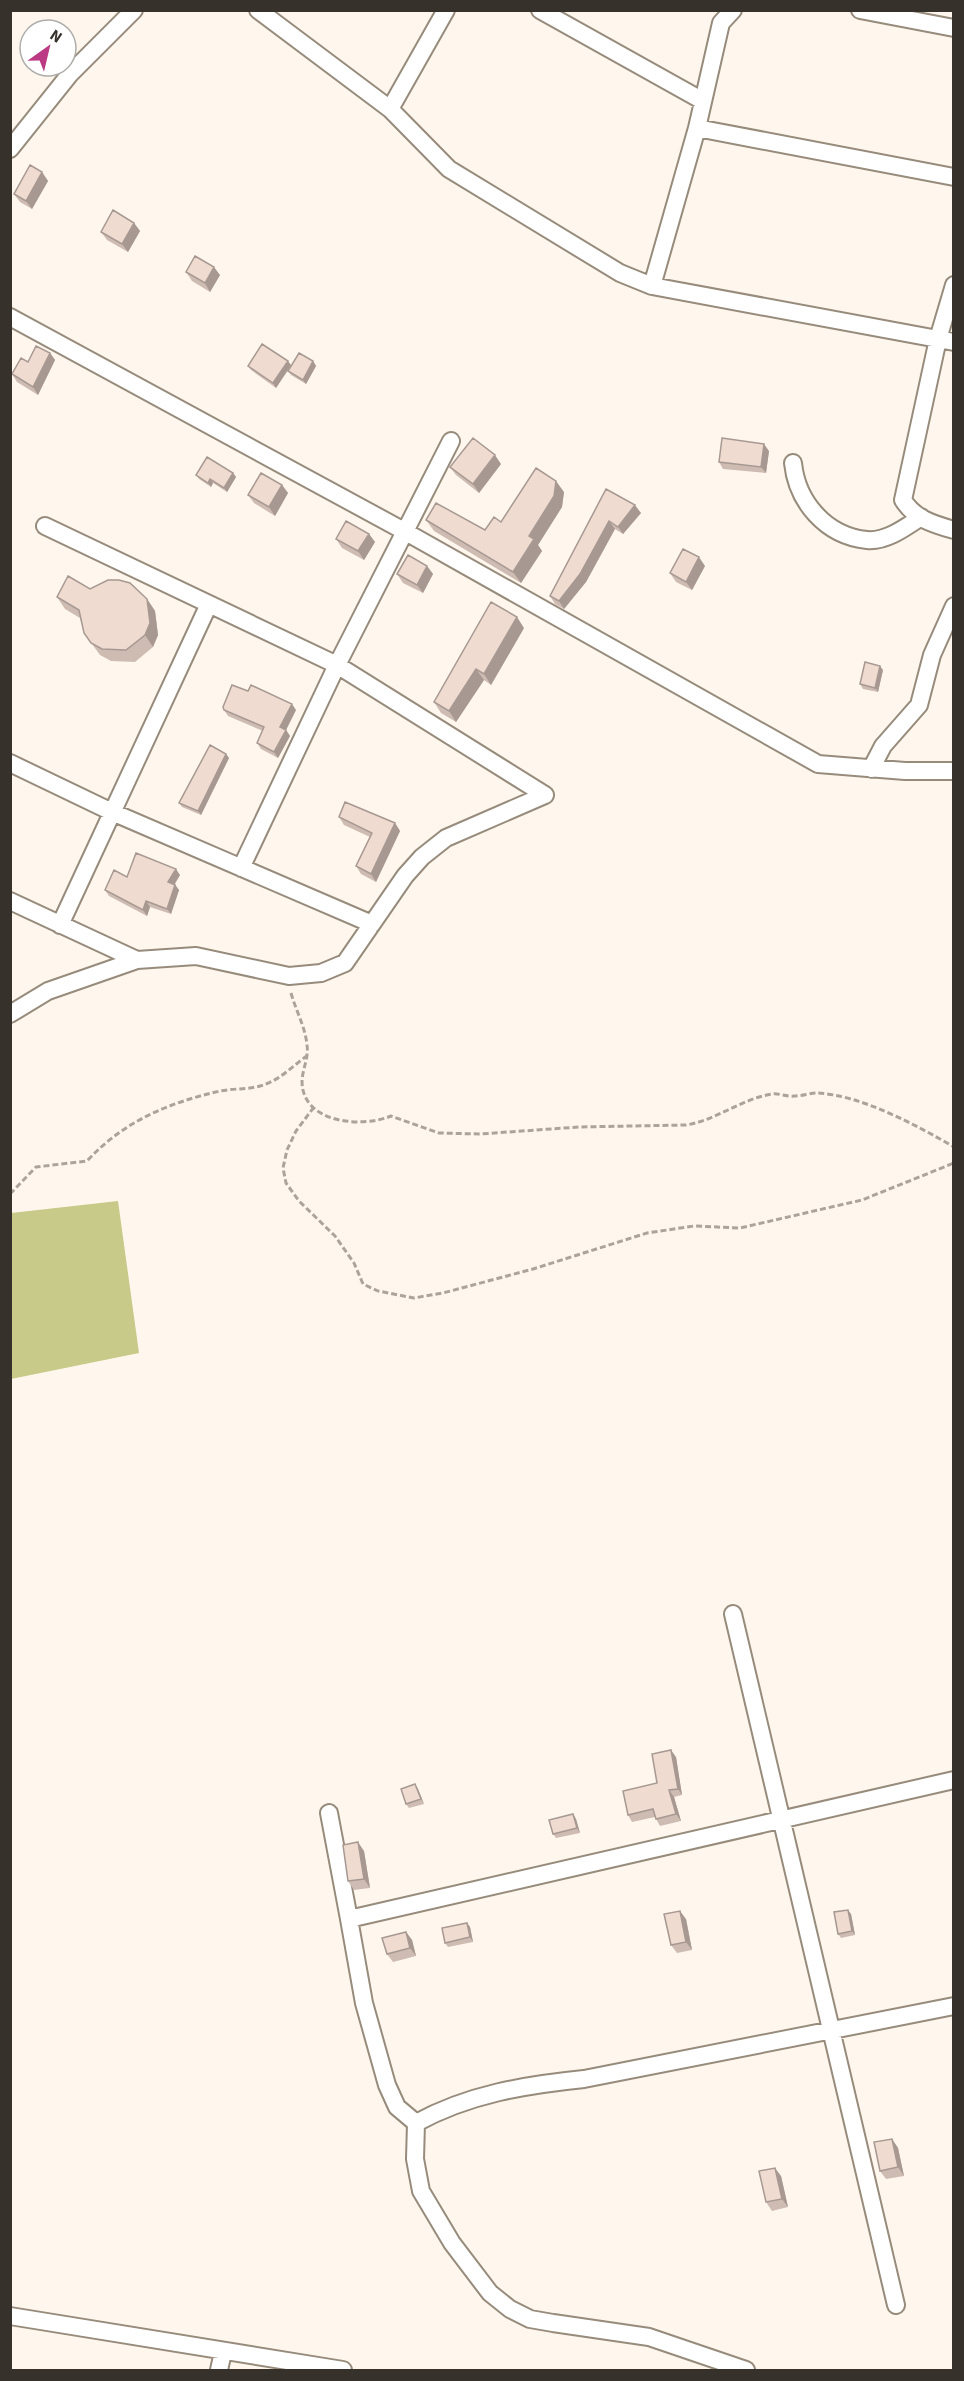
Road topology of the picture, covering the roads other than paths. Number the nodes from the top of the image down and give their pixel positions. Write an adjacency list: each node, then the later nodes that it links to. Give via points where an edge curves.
1 (134, 10): 11 (street, via 70,74)
2 (446, 10): 9 (street)
3 (540, 10): 8 (street)
4 (732, 10): 8 (street, via 721,23)
5 (860, 10): 7 (street)
6 (268, 14): 9 (street)
7 (954, 28)
8 (703, 101): 10 (street)
9 (390, 109): 14 (street, via 449,169 620,273)
10 (697, 128): 12 (street); 14 (street)
11 (10, 149)
12 (954, 177)
13 (954, 285): 16 (street)
14 (652, 286): 16 (street)
15 (10, 317): 22 (street)
16 (946, 341): 19 (street, via 904,488 903,500)
17 (451, 441): 22 (street)
18 (793, 464): 19 (street, via 794,478 809,509 834,530 868,540 894,535)
19 (921, 517): 21 (street)
20 (45, 525): 23 (street)
21 (954, 530)
22 (404, 531): 25 (street); 27 (street, via 818,764)
23 (209, 604): 25 (street); 29 (street)
24 (954, 606): 27 (street, via 932,655 919,705 883,746)
25 (337, 665): 30 (street); 32 (street, via 545,795 446,838 405,876)
26 (10, 763): 29 (street)
27 (871, 769): 28 (street)
28 (954, 771)
29 (112, 812): 30 (street); 33 (street)
30 (241, 868): 32 (street)
31 (10, 901): 33 (street)
32 (372, 924): 34 (street, via 345,963 321,973 289,976 195,956)
33 (60, 925): 34 (street)
34 (137, 960): 35 (street, via 48,991)
35 (10, 1014)
36 (733, 1614): 39 (street)
37 (954, 1780): 39 (street)
38 (328, 1813): 40 (street)
39 (781, 1818): 40 (street); 42 (street)
40 (349, 1919): 43 (street, via 364,2003 387,2085 397,2107)
41 (954, 2006): 42 (street)
42 (831, 2030): 43 (street, via 584,2079 526,2085 444,2107); 44 (street)
43 (416, 2123): 49 (street, via 415,2159 421,2191 452,2243 490,2293 510,2309 542,2321 649,2337)
44 (896, 2305)
45 (10, 2316): 46 (street)
46 (223, 2352): 47 (street); 48 (street)
47 (219, 2370)
48 (344, 2370)
49 (746, 2370)

